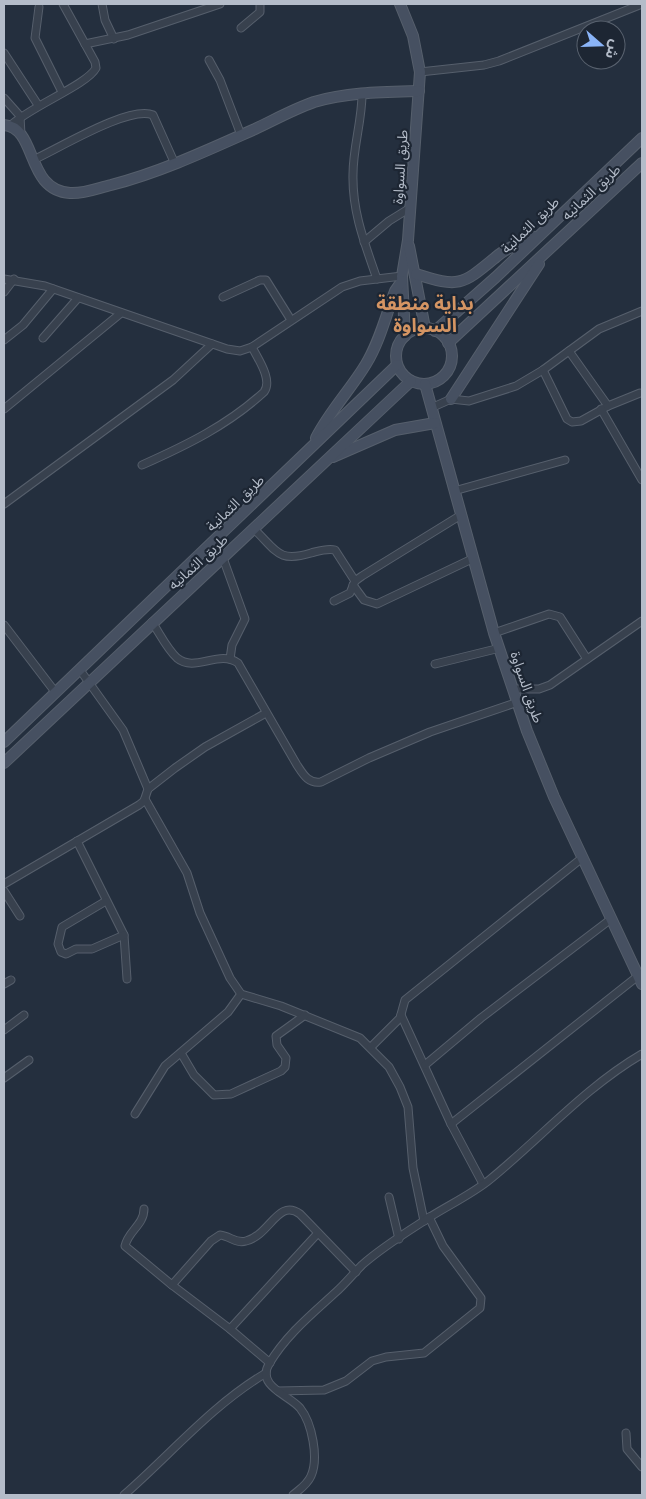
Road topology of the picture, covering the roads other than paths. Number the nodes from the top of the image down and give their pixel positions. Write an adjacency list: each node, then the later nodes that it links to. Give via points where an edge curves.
1 (63, 4): 10 (street)
2 (102, 4): 9 (street)
3 (220, 4): 9 (street)
4 (260, 4): 8 (street, via 260,12)
5 (400, 4): 13 (street, طريق السواوة, via 414,36)
6 (642, 4): 13 (street, via 509,58 484,65)
7 (39, 7): 15 (street, via 35,38)
8 (241, 28)
9 (114, 39): 10 (street)
10 (85, 44): 15 (street, via 96,68 88,77)
11 (4, 53): 18 (street)
12 (209, 60): 22 (street)
13 (420, 72): 14 (street, طريق السواوة)
14 (419, 91): 16 (street); 27 (street, طريق السواوة)
15 (62, 92): 18 (street)
16 (362, 94): 22 (street, via 314,102); 30 (street, via 362,118 352,175 356,220)
17 (4, 98): 19 (street)
18 (38, 105): 19 (street)
19 (20, 116): 20 (street); 21 (street)
20 (7, 125): 21 (street)
21 (22, 135): 24 (street)
22 (241, 135): 26 (street)
23 (642, 138): 28 (street, طريق الثمانية)
24 (32, 160): 26 (street, via 49,186 70,193 122,182); 26 (street, via 102,125 146,112 153,116)
25 (642, 163): 31 (street, طريق الثمانيه)
26 (174, 164)
27 (410, 208): 29 (street, طريق السواوة); 30 (street)
28 (539, 234): 32 (street, via 508,248 474,276 461,282 442,282); 44 (street, طريق الثمانية, via 496,277)
29 (408, 240): 32 (street); 34 (street, طريق السواوة)
30 (364, 242): 33 (street)
31 (548, 250): 48 (street, طريق الثمانيه); 57 (street)
32 (416, 274): 44 (street)
33 (377, 278): 34 (street); 43 (street, via 342,287)
34 (402, 278): 45 (street, طريق السواوة); 63 (street, via 368,362 323,424)
35 (4, 279): 36 (street)
36 (14, 279): 37 (street); 38 (street)
37 (53, 289): 40 (street); 47 (street, via 23,326)
38 (4, 292)
39 (223, 297): 43 (street, via 266,280)
40 (78, 298): 42 (street); 46 (street)
41 (642, 311): 51 (street, via 599,329)
42 (121, 313): 49 (street); 60 (street)
43 (291, 320): 50 (street)
44 (430, 330): 45 (street, via 418,329); 48 (street)
45 (405, 336): 52 (street, via 397,349)
46 (42, 338)
47 (4, 340)
48 (448, 343): 55 (street, via 452,356 448,370 438,380)
49 (212, 344): 50 (street, via 240,351); 69 (street, via 173,380)
50 (252, 347): 66 (street, via 266,379 264,392 239,415 219,427)
51 (569, 351): 53 (street); 58 (street)
52 (397, 365): 54 (street); 63 (street, طريق الثمانية)
53 (543, 370): 57 (street, via 516,386 491,395 469,401); 61 (street, via 569,421 581,420)
54 (411, 381): 55 (street); 65 (street, طريق الثمانيه)
55 (425, 384): 59 (street, طريق السواوة)
56 (640, 393): 58 (street)
57 (451, 399): 59 (street)
58 (608, 406): 61 (street)
59 (431, 408): 62 (street, طريق السواوة)
60 (4, 409)
61 (601, 409): 67 (street)
62 (435, 423): 65 (street, via 395,430); 68 (street, طريق السواوة)
63 (313, 445): 84 (street, طريق الثمانية)
64 (565, 460): 68 (street)
65 (325, 461): 71 (street, طريق الثمانيه)
66 (142, 465)
67 (642, 480)
68 (454, 491): 70 (street, طريق السواوة)
69 (4, 504)
70 (461, 515): 73 (street, طريق السواوة); 74 (street)
71 (254, 529): 72 (street, طريق الثمانيه); 74 (street, via 285,558 335,550)
72 (223, 558): 77 (street, طريق الثمانيه); 81 (street, via 245,620 232,645)
73 (474, 558): 74 (street, via 377,604 364,600); 79 (street, طريق السواوة)
74 (354, 583): 75 (street, via 350,593)
75 (334, 601)
76 (642, 621): 82 (street)
77 (152, 622): 81 (street, via 181,660 194,663); 85 (street, طريق الثمانيه)
78 (4, 625): 87 (street)
79 (494, 633): 80 (street, طريق السواوة); 82 (street, via 556,614)
80 (500, 648): 83 (street); 86 (street, طريق السواوة)
81 (230, 658): 89 (street, via 238,663)
82 (587, 660): 86 (street, via 544,687)
83 (435, 664)
84 (80, 670): 85 (street); 87 (street, طريق الثمانية)
85 (90, 682): 91 (street, طريق الثمانيه); 92 (street, via 123,730)
86 (514, 689): 88 (street, طريق السواوة)
87 (56, 693): 90 (street, طريق الثمانية)
88 (518, 702): 89 (street, via 430,732 317,783 302,773); 95 (street, طريق السواوة, via 540,764)
89 (266, 713): 92 (street, via 191,757)
90 (4, 742)
91 (4, 763)
92 (148, 789): 93 (street)
93 (145, 799): 94 (street, via 140,806); 106 (street, via 187,873 200,912 230,978)
94 (77, 841): 96 (street); 98 (street)
95 (582, 858): 100 (street, طريق السواوة); 109 (street, via 408,998)
96 (4, 884)
97 (4, 891): 99 (street)
98 (106, 901): 101 (street); 101 (street, via 62,926 58,944 61,952 92,949)
99 (20, 916)
100 (611, 918): 104 (street, طريق السواوة); 115 (street)
101 (124, 935): 102 (street)
102 (127, 979)
103 (11, 980): 105 (street)
104 (640, 980): 118 (street)
105 (4, 984)
106 (241, 994): 108 (street); 112 (street, via 228,1012)
107 (24, 1015): 110 (street)
108 (305, 1015): 111 (street, via 360,1038); 112 (street, via 276,1036 277,1045 286,1058 285,1067 231,1094 214,1095 209,1092)
109 (401, 1015): 111 (street); 115 (street)
110 (4, 1030)
111 (371, 1047): 122 (street, via 395,1076 408,1107 413,1168)
112 (181, 1053): 117 (street, via 160,1073)
113 (642, 1054): 119 (street, via 566,1109)
114 (29, 1060): 116 (street)
115 (425, 1065): 118 (street)
116 (4, 1078)
117 (135, 1114)
118 (451, 1124): 119 (street)
119 (483, 1184): 122 (street)
120 (389, 1197): 124 (street)
121 (144, 1209): 126 (street, via 144,1216 126,1241 126,1248)
122 (426, 1219): 124 (street); 130 (street, via 481,1298 480,1308 424,1353 372,1361 346,1381 324,1390)
123 (318, 1233): 125 (street); 126 (street, via 295,1210 285,1209 266,1230 249,1241 215,1236); 127 (street)
124 (399, 1239): 125 (street)
125 (356, 1272): 128 (street, via 301,1324)
126 (172, 1285): 127 (street)
127 (230, 1329): 128 (street)
128 (270, 1363): 129 (street)
129 (266, 1373): 130 (street); 133 (street, via 244,1386 210,1414)
130 (277, 1391): 134 (street, via 304,1413 312,1442 311,1476 307,1484)
131 (626, 1433): 132 (street, via 627,1449)
132 (642, 1467)
133 (124, 1495)
134 (293, 1495)

